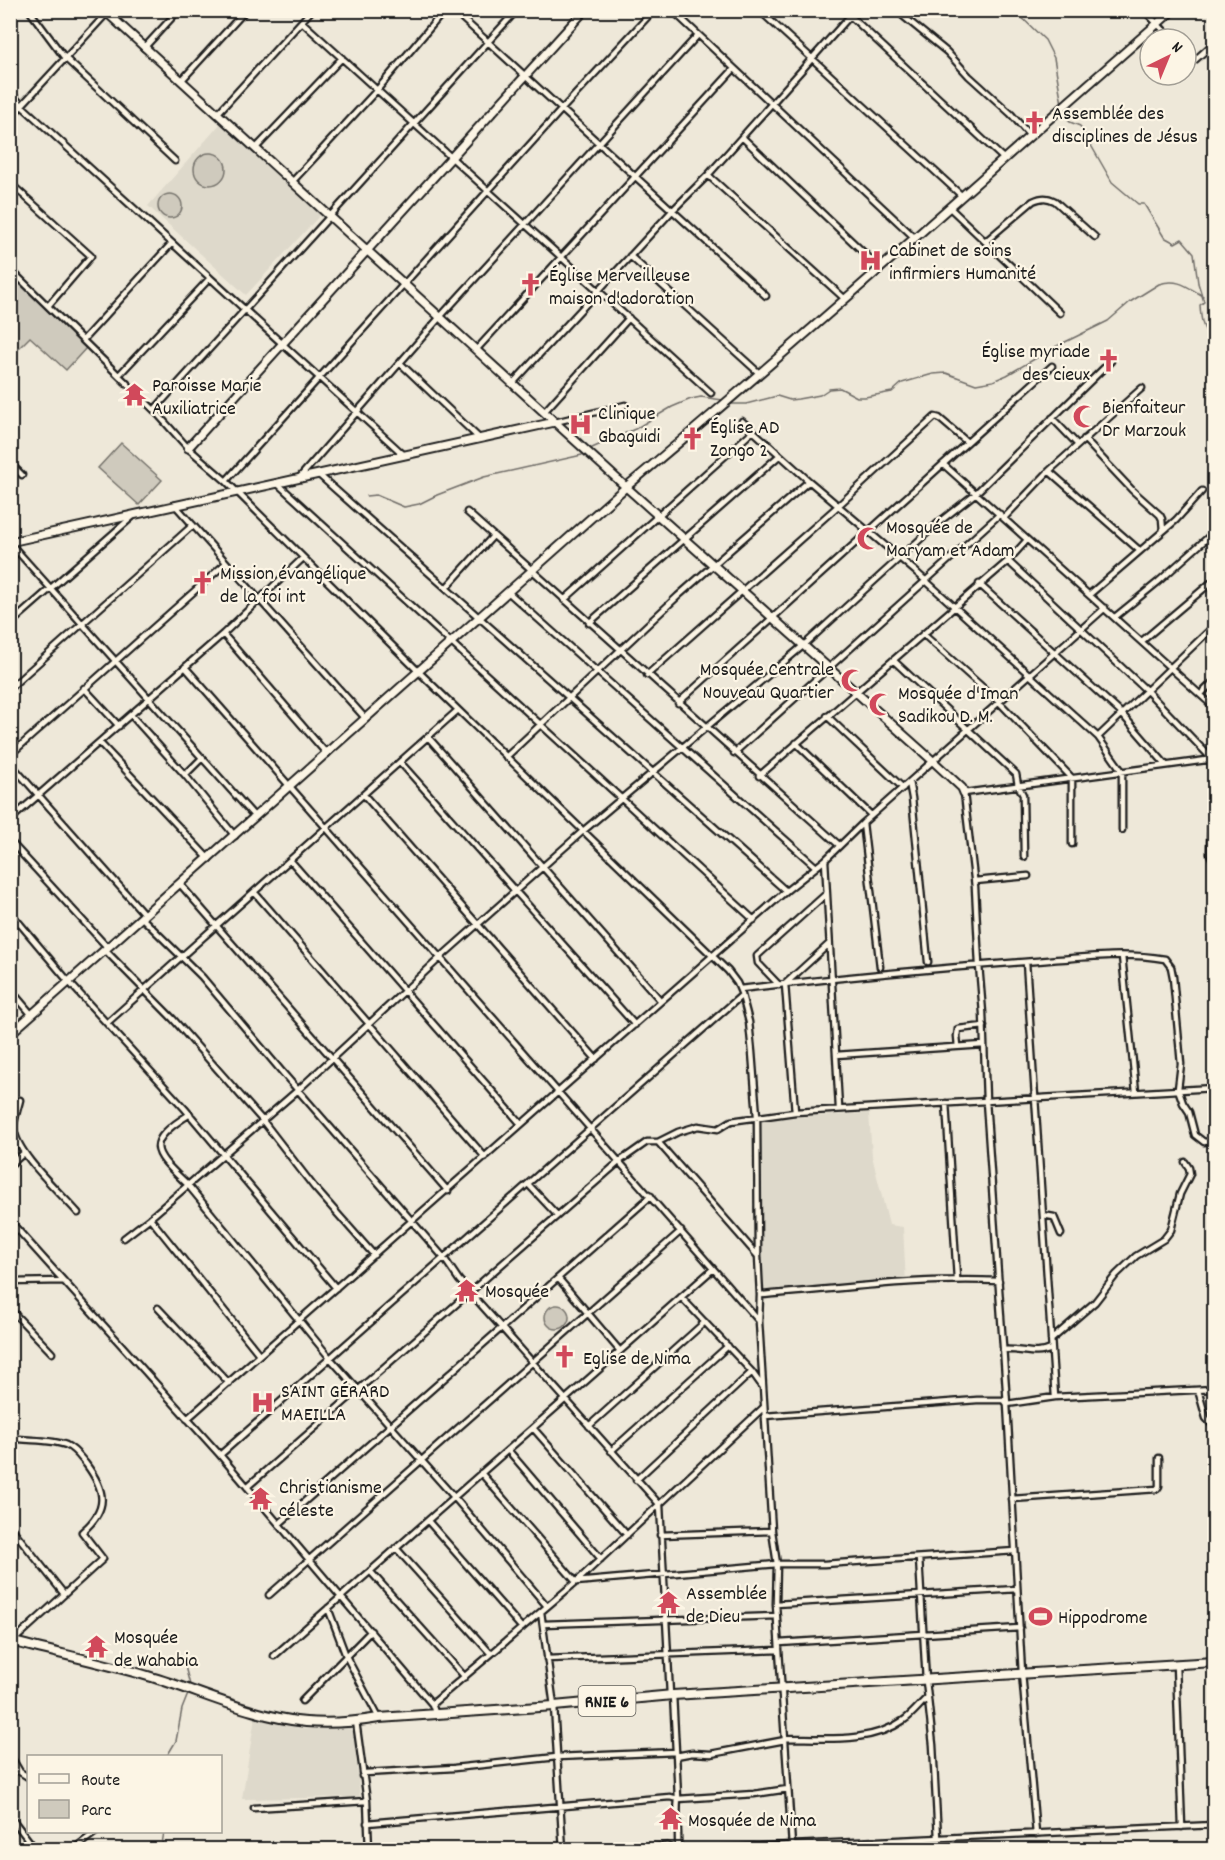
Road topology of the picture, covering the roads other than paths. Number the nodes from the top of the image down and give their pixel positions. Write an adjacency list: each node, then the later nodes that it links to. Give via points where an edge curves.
1 (29, 10): 25 (street)
2 (178, 10): 24 (street)
3 (246, 10): 31 (street)
4 (312, 10): 18 (street)
5 (446, 10): 32 (street)
6 (453, 10): 22 (street)
7 (517, 10): 22 (street)
8 (585, 10): 30 (street)
9 (654, 10): 36 (street)
10 (672, 10): 21 (street)
11 (759, 10): 28 (street)
12 (844, 10): 16 (street)
13 (1144, 10): 19 (street)
14 (1173, 10): 19 (street)
15 (107, 11): 24 (street); 25 (street)
16 (850, 16): 28 (street); 45 (street)
17 (903, 16): 40 (street, via 947,52)
18 (302, 22): 27 (street); 37 (street)
19 (1158, 23): 20 (street); 40 (street)
20 (1162, 27)
21 (698, 35): 29 (street); 42 (street)
22 (488, 42): 30 (street); 39 (street)
23 (1215, 43): 26 (street)
24 (144, 48): 31 (street)
25 (64, 57): 35 (street); 46 (street)
26 (1198, 57)
27 (342, 58): 32 (street); 43 (street)
28 (812, 58): 34 (street); 52 (street)
29 (734, 69): 34 (street); 48 (street)
30 (525, 78): 36 (street); 44 (street)
31 (181, 81): 37 (street)
32 (377, 90): 39 (street); 49 (street)
33 (10, 91): 35 (street)
34 (770, 104): 41 (street); 58 (street)
35 (21, 106): 38 (street); 60 (street)
36 (562, 109): 42 (street); 51 (street)
37 (217, 114): 43 (street)
38 (10, 118)
39 (414, 124): 44 (street); 55 (street)
40 (1030, 136): 45 (street)
41 (742, 137): 47 (street); 64 (street)
42 (599, 143): 48 (street); 56 (street)
43 (255, 149): 49 (street)
44 (452, 158): 51 (street); 61 (street)
45 (1004, 159): 52 (street)
46 (175, 161)
47 (708, 175): 54 (street); 70 (street)
48 (636, 177): 54 (street); 63 (street)
49 (292, 182): 55 (street)
50 (10, 183): 71 (street, via 91,256)
51 (489, 192): 56 (street); 67 (street)
52 (962, 196): 53 (street)
53 (949, 207): 58 (street); 59 (street)
54 (672, 211): 62 (street); 69 (street)
55 (329, 216): 61 (street); 72 (street)
56 (525, 224): 63 (street); 74 (street)
57 (1095, 237): 59 (street, via 1055,201 1041,198)
58 (915, 238): 64 (street)
59 (986, 241): 73 (street)
60 (172, 243): 66 (street); 76 (street)
61 (367, 251): 67 (street); 77 (street)
62 (630, 256): 68 (street); 82 (street)
63 (562, 258): 68 (street); 78 (street)
64 (880, 268): 70 (street)
65 (10, 269): 71 (street)
66 (210, 278): 72 (street); 83 (street)
67 (404, 284): 74 (street); 84 (street)
68 (598, 291): 75 (street); 85 (street)
69 (766, 296)
70 (845, 299): 82 (street)
71 (48, 306): 76 (street)
72 (245, 310): 77 (street); 89 (street)
73 (1060, 313)
74 (440, 317): 78 (street); 80 (street)
75 (629, 318): 87 (street); 91 (street)
76 (83, 340): 83 (street)
77 (283, 344): 84 (street); 100 (street)
78 (476, 350): 85 (street)
79 (1111, 361): 92 (street)
80 (400, 363): 90 (street); 96 (street)
81 (1052, 366): 98 (street)
82 (759, 373): 112 (street)
83 (118, 375): 89 (street)
84 (320, 378): 90 (street); 109 (street)
85 (513, 383): 91 (street)
86 (1142, 388): 97 (street)
87 (711, 393)
88 (625, 405): 94 (street)
89 (154, 410): 100 (street)
90 (357, 412): 101 (street); 108 (street)
91 (544, 412): 94 (street)
92 (1052, 418): 99 (street); 115 (street)
93 (742, 421): 95 (street)
94 (555, 422): 96 (street); 112 (street)
95 (753, 431): 102 (street); 120 (street)
96 (480, 439): 101 (street)
97 (1084, 439): 99 (street); 124 (street, via 1160,515)
98 (967, 442): 104 (street); 116 (street, via 935,417)
99 (1078, 445): 105 (street)
100 (189, 448): 109 (street)
101 (404, 455): 106 (street)
102 (780, 455): 110 (street); 127 (street)
103 (10, 463): 107 (street)
104 (943, 464): 115 (street); 123 (street)
105 (1049, 471): 121 (street); 130 (street)
106 (318, 474): 108 (street); 143 (street)
107 (22, 475)
108 (298, 479): 111 (street)
109 (226, 481): 114 (street)
110 (809, 481): 116 (street); 137 (street)
111 (277, 483): 114 (street); 162 (street)
112 (626, 487): 120 (street); 138 (street)
113 (1202, 491): 124 (street)
114 (237, 492): 117 (street); 133 (street)
115 (976, 493): 121 (street); 134 (street)
116 (839, 505): 123 (street); 144 (street)
117 (175, 506): 119 (street); 122 (street)
118 (466, 512): 126 (street)
119 (134, 515): 129 (street); 142 (street)
120 (660, 516): 127 (street); 148 (street)
121 (1002, 516): 128 (street); 140 (street)
122 (193, 525): 136 (street); 156 (street)
123 (869, 531): 134 (street); 152 (street)
124 (1163, 531): 130 (street)
125 (1215, 532): 151 (street)
126 (493, 536): 138 (street); 143 (street)
127 (685, 539): 137 (street); 154 (street)
128 (1027, 540): 135 (street); 146 (street)
129 (10, 543): 131 (street)
130 (1139, 550): 146 (street)
131 (17, 551): 132 (street); 142 (street)
132 (10, 557)
133 (303, 558): 147 (street); 171 (street)
134 (901, 558): 140 (street); 163 (street)
135 (1008, 561): 141 (street); 158 (street)
136 (226, 563): 147 (street); 167 (street)
137 (714, 565): 144 (street); 164 (street)
138 (532, 571): 145 (street); 148 (street)
139 (1215, 580): 161 (street)
140 (927, 582): 149 (street); 170 (street)
141 (980, 584): 149 (street); 165 (street)
142 (51, 588): 155 (street); 156 (street)
143 (446, 588): 153 (street)
144 (742, 590): 152 (street); 173 (street)
145 (508, 592): 153 (street); 172 (street)
146 (1090, 594): 150 (street)
147 (260, 600): 159 (street); 190 (street)
148 (564, 600): 154 (street)
149 (953, 606): 160 (street); 174 (street)
150 (1106, 608): 151 (street); 158 (street)
151 (1116, 616): 161 (street)
152 (773, 618): 163 (street); 184 (street)
153 (478, 619): 162 (street); 181 (street)
154 (589, 623): 164 (street)
155 (10, 624)
156 (83, 625): 167 (street); 176 (street)
157 (1215, 627): 169 (street)
158 (1082, 629): 165 (street); 178 (street)
159 (223, 634): 168 (street); 201 (street)
160 (923, 634): 166 (street); 183 (street)
161 (1142, 641): 169 (street)
162 (451, 644): 171 (street); 191 (street)
163 (804, 645): 170 (street); 193 (street)
164 (620, 651): 172 (street); 173 (street)
165 (1055, 653): 174 (street); 187 (street)
166 (893, 660): 179 (street); 194 (street)
167 (116, 661): 177 (street); 182 (street)
168 (185, 667): 182 (street); 216 (street)
169 (1171, 667): 178 (street); 180 (street)
170 (829, 668): 179 (street); 200 (street)
171 (419, 672): 186 (street); 190 (street)
172 (597, 672): 181 (street); 199 (street)
173 (648, 675): 184 (street)
174 (1029, 676): 183 (street); 196 (street)
175 (1215, 681): 180 (street)
176 (10, 688)
177 (84, 688): 192 (street); 202 (street)
178 (1146, 690): 187 (street); 205 (street)
179 (855, 692): 189 (street); 206 (street)
180 (1201, 694): 185 (street)
181 (567, 697): 191 (street); 211 (street)
182 (149, 699): 188 (street); 204 (street)
183 (999, 702): 194 (street); 214 (street)
184 (678, 703): 193 (street)
185 (1215, 707)
186 (458, 710): 195 (street); 203 (street)
187 (1121, 713): 196 (street); 209 (street)
188 (131, 715): 192 (street); 212 (street)
189 (827, 716): 198 (street); 218 (street)
190 (366, 719): 201 (street)
191 (539, 724): 203 (street); 222 (street)
192 (119, 726): 197 (street)
193 (705, 727): 199 (street); 200 (street)
194 (969, 729): 206 (street); 217 (street, via 1016,774)
195 (428, 737): 207 (street); 240 (street)
196 (1098, 737): 210 (street)
197 (100, 743): 220 (street); 235 (street)
198 (796, 743): 213 (street); 223 (street)
199 (682, 747): 211 (street); 239 (street)
200 (734, 753): 213 (street)
201 (327, 754): 216 (street)
202 (10, 755)
203 (506, 757): 229 (street)
204 (202, 758): 212 (street); 224 (street)
205 (1213, 759): 209 (street); 238 (street, via 1210,854)
206 (933, 761): 215 (street); 219 (street)
207 (400, 762): 221 (street); 245 (street)
208 (10, 763): 220 (street)
209 (1166, 765): 210 (street)
210 (1122, 771): 214 (street); 228 (street)
211 (652, 773): 222 (street); 244 (street)
212 (185, 775): 230 (street)
213 (759, 776): 233 (street)
214 (1072, 778): 217 (street); 232 (street)
215 (909, 782): 218 (street); 259 (street)
216 (291, 785): 224 (street); 227 (street)
217 (1018, 785): 219 (street); 234 (street, via 1023,795)
218 (903, 788): 223 (street)
219 (964, 793): 242 (street)
220 (39, 795): 225 (street); 249 (street)
221 (363, 795): 227 (street); 251 (street)
222 (621, 799): 229 (street); 250 (street)
223 (872, 815): 226 (street)
224 (255, 817): 230 (street)
225 (10, 820)
226 (863, 823): 233 (street); 262 (street)
227 (327, 827): 236 (street); 257 (street)
228 (1122, 830)
229 (583, 831): 240 (street); 255 (street)
230 (235, 836): 235 (street)
231 (10, 841): 254 (street)
232 (1072, 844)
233 (839, 845): 237 (street)
234 (1024, 857)
235 (209, 859): 243 (street)
236 (290, 860): 246 (street); 269 (street)
237 (825, 860): 239 (street); 247 (street)
238 (1215, 862)
239 (815, 866): 244 (street)
240 (543, 867): 245 (street); 271 (street)
241 (1028, 876): 242 (street)
242 (975, 881): 261 (street)
243 (180, 884): 249 (street); 252 (street)
244 (786, 891): 250 (street)
245 (516, 892): 251 (street); 275 (street)
246 (255, 893): 252 (street); 274 (street)
247 (826, 894): 253 (street); 266 (street, via 758,956 758,963)
248 (10, 912): 264 (street)
249 (144, 916): 254 (street); 258 (street)
250 (754, 920): 255 (street)
251 (478, 925): 257 (street); 282 (street)
252 (216, 926): 258 (street); 281 (street)
253 (829, 944): 263 (street); 265 (street)
254 (106, 949): 264 (street); 268 (street)
255 (712, 956): 270 (street, via 728,971); 271 (street)
256 (1122, 956): 260 (street); 284 (street, via 1165,959 1171,967 1181,1064); 287 (street)
257 (441, 957): 269 (street); 286 (street)
258 (181, 958): 268 (street); 285 (street, via 202,977)
259 (928, 962)
260 (1026, 962): 261 (street); 288 (street)
261 (979, 965): 263 (street); 276 (street)
262 (880, 966)
263 (831, 979): 265 (street); 280 (street)
264 (69, 982): 272 (street); 273 (street)
265 (785, 984): 266 (street); 293 (street)
266 (779, 985): 270 (street)
267 (10, 989): 272 (street)
268 (145, 990): 273 (street); 296 (street)
269 (404, 991): 274 (street); 297 (street)
270 (741, 992): 295 (street, via 749,1022); 298 (street)
271 (661, 1001): 275 (street)
272 (32, 1015): 277 (street)
273 (107, 1023): 294 (street)
274 (369, 1024): 281 (street); 303 (street)
275 (635, 1025): 282 (street)
276 (984, 1026): 278 (street); 279 (street, via 958,1029)
277 (10, 1034)
278 (984, 1045): 279 (street); 290 (street)
279 (958, 1046): 280 (street)
280 (836, 1055): 292 (street)
281 (331, 1058): 285 (street); 309 (street)
282 (596, 1059): 286 (street)
283 (1215, 1088): 284 (street)
284 (1178, 1089): 287 (street); 299 (street, via 1195,1135 1204,1142)
285 (298, 1090): 296 (street); 316 (street)
286 (559, 1092): 297 (street); 298 (street)
287 (1136, 1092): 288 (street)
288 (1034, 1097): 290 (street); 313 (street)
289 (20, 1100): 301 (street, via 14,1126)
290 (986, 1101): 291 (street); 327 (street)
291 (946, 1103): 292 (street); 325 (street)
292 (839, 1108): 293 (street)
293 (795, 1112): 295 (street)
294 (190, 1114): 302 (street); 308 (street, via 165,1134 157,1149 162,1160)
295 (757, 1116): 300 (street, via 731,1121 718,1129 698,1126); 321 (street)
296 (263, 1121): 302 (street); 320 (street)
297 (521, 1124): 303 (street)
298 (591, 1128): 304 (street); 307 (street)
299 (1215, 1141)
300 (658, 1142): 304 (street, via 642,1144); 321 (street)
301 (24, 1153): 306 (street); 311 (street)
302 (224, 1154): 308 (street); 329 (street)
303 (485, 1157): 309 (street)
304 (620, 1161): 310 (street); 312 (street)
305 (1185, 1162): 340 (street, via 1190,1174 1177,1200 1171,1230 1164,1239 1136,1256 1095,1302)
306 (10, 1165)
307 (528, 1184): 312 (street); 322 (street)
308 (188, 1185): 314 (street); 336 (street)
309 (448, 1191): 316 (street)
310 (651, 1196): 317 (street); 324 (street)
311 (78, 1213)
312 (557, 1215): 330 (street)
313 (1042, 1215): 318 (street, via 1054,1217); 340 (street)
314 (150, 1218): 319 (street); 346 (street)
315 (10, 1221): 326 (street)
316 (411, 1221): 320 (street); 322 (street)
317 (681, 1231): 323 (street); 335 (street)
318 (1061, 1234)
319 (124, 1238)
320 (374, 1255): 329 (street)
321 (758, 1256): 331 (street)
322 (444, 1258): 330 (street); 347 (street)
323 (713, 1269): 332 (street); 338 (street)
324 (558, 1278): 335 (street); 339 (street)
325 (957, 1279): 327 (street); 331 (street)
326 (64, 1281): 328 (street); 362 (street)
327 (999, 1281): 343 (street)
328 (10, 1282)
329 (336, 1288): 336 (street)
330 (470, 1292): 339 (street); 355 (street)
331 (760, 1295): 338 (street)
332 (681, 1297): 337 (street); 344 (street)
333 (158, 1308): 350 (street)
334 (10, 1309): 345 (street)
335 (588, 1313): 344 (street); 348 (street)
336 (299, 1321): 346 (street); 347 (street)
337 (705, 1322): 341 (street); 364 (street)
338 (759, 1322): 351 (street)
339 (501, 1328): 348 (street); 363 (street)
340 (1051, 1340): 342 (street)
341 (728, 1346): 349 (street); 369 (street)
342 (1051, 1349): 343 (street, via 1034,1353); 356 (street)
343 (1004, 1350): 359 (street)
344 (620, 1351): 357 (street)
345 (52, 1353)
346 (259, 1354): 350 (street)
347 (330, 1358): 355 (street); 370 (street)
348 (532, 1362): 357 (street); 372 (street)
349 (752, 1372): 351 (street); 374 (street)
350 (229, 1383): 362 (street)
351 (763, 1388): 360 (street)
352 (1207, 1389): 353 (street); 354 (street); 358 (street)
353 (1215, 1389)
354 (1198, 1390): 356 (street); 358 (street)
355 (358, 1391): 363 (street); 375 (street)
356 (1055, 1397): 359 (street)
357 (565, 1399): 364 (street); 366 (street)
358 (1202, 1403): 365 (street, via 1206,1418)
359 (1007, 1404): 361 (street, via 1004,1400 984,1399); 377 (street)
360 (764, 1407): 361 (street); 378 (street)
361 (765, 1416): 382 (street)
362 (187, 1419): 370 (street)
363 (389, 1426): 372 (street); 380 (street)
364 (589, 1426): 369 (street)
365 (1215, 1427)
366 (533, 1428): 368 (street); 383 (street)
367 (10, 1438): 395 (street, via 69,1446 97,1478 102,1492 97,1518 82,1532 103,1559)
368 (508, 1450): 373 (street); 389 (street)
369 (611, 1451): 374 (street)
370 (220, 1455): 375 (street)
371 (1158, 1458): 377 (street, via 1160,1482 1156,1489)
372 (421, 1461): 376 (street); 388 (street)
373 (481, 1473): 376 (street); 393 (street)
374 (636, 1480): 378 (street)
375 (247, 1487): 380 (street)
376 (454, 1497): 379 (street); 400 (street)
377 (1012, 1499): 386 (street)
378 (660, 1504): 383 (street); 384 (street)
379 (428, 1521): 385 (street); 406 (street)
380 (279, 1524): 388 (street)
381 (10, 1526): 395 (street)
382 (772, 1530): 384 (street); 390 (street)
383 (627, 1535): 389 (street)
384 (660, 1535): 392 (street)
385 (396, 1548): 391 (street); 413 (street)
386 (1015, 1551): 387 (street); 394 (street)
387 (919, 1558): 390 (street); 397 (street)
388 (309, 1559): 396 (street); 398 (street)
389 (601, 1559): 393 (street)
390 (777, 1564): 392 (street); 399 (street)
391 (370, 1572): 398 (street); 421 (street)
392 (663, 1576): 393 (street); 404 (street)
393 (576, 1582): 400 (street)
394 (1017, 1589): 397 (street); 407 (street)
395 (64, 1594): 410 (street)
396 (269, 1595)
397 (921, 1595): 399 (street); 409 (street)
398 (342, 1596): 401 (street); 408 (street)
399 (776, 1604): 403 (street)
400 (547, 1606): 402 (street)
401 (328, 1608): 415 (street); 416 (street)
402 (541, 1612): 405 (street); 406 (street)
403 (777, 1616): 404 (street); 411 (street)
404 (665, 1620): 405 (street); 414 (street)
405 (543, 1624): 417 (street)
406 (522, 1628): 413 (street)
407 (1020, 1628): 409 (street); 420 (street)
408 (371, 1630): 416 (street); 427 (street)
409 (923, 1634): 411 (street); 422 (street)
410 (11, 1642): 431 (main road, RNIE 6, via 147,1676 259,1713 306,1722)
411 (779, 1643): 412 (street)
412 (779, 1650): 414 (street); 423 (street)
413 (492, 1654): 421 (street)
414 (667, 1655): 417 (street); 424 (street)
415 (274, 1656)
416 (346, 1656): 426 (street); 430 (street)
417 (547, 1659): 428 (street)
418 (1215, 1662): 419 (main road, RNIE 6)
419 (1176, 1665): 420 (main road, RNIE 6); 448 (street)
420 (1022, 1673): 422 (main road, RNIE 6); 450 (street)
421 (465, 1677): 427 (street)
422 (926, 1681): 423 (main road, RNIE 6); 425 (street)
423 (782, 1688): 424 (main road, RNIE 6); 432 (street)
424 (671, 1695): 428 (main road, RNIE 6); 433 (street)
425 (928, 1696): 432 (street, via 904,1720 872,1734 856,1738); 451 (street)
426 (302, 1701)
427 (432, 1704): 429 (street)
428 (555, 1706): 429 (main road, RNIE 6); 435 (street)
429 (436, 1715): 430 (main road, RNIE 6)
430 (379, 1718): 431 (main road, RNIE 6)
431 (356, 1721): 437 (street)
432 (785, 1739): 433 (street, via 711,1754); 438 (street)
433 (676, 1754): 435 (street); 439 (street)
434 (10, 1755): 436 (street)
435 (557, 1757): 437 (street); 443 (street)
436 (27, 1776)
437 (362, 1776): 442 (street)
438 (788, 1789): 441 (street); 452 (street)
439 (678, 1791): 440 (street); 441 (street)
440 (670, 1797): 441 (street); 443 (street)
441 (678, 1799): 458 (street)
442 (367, 1801): 444 (street); 446 (street)
443 (559, 1806): 446 (street); 456 (street)
444 (254, 1808)
445 (10, 1816): 453 (street)
446 (368, 1823): 455 (street)
447 (1215, 1826): 448 (street)
448 (1182, 1827): 450 (street)
449 (95, 1833): 454 (street)
450 (1036, 1834): 451 (street)
451 (938, 1838): 452 (street)
452 (792, 1846): 459 (street)
453 (36, 1850)
454 (72, 1850)
455 (369, 1850)
456 (563, 1850)
457 (627, 1850): 458 (street, via 667,1846)
458 (677, 1850)
459 (688, 1850)

